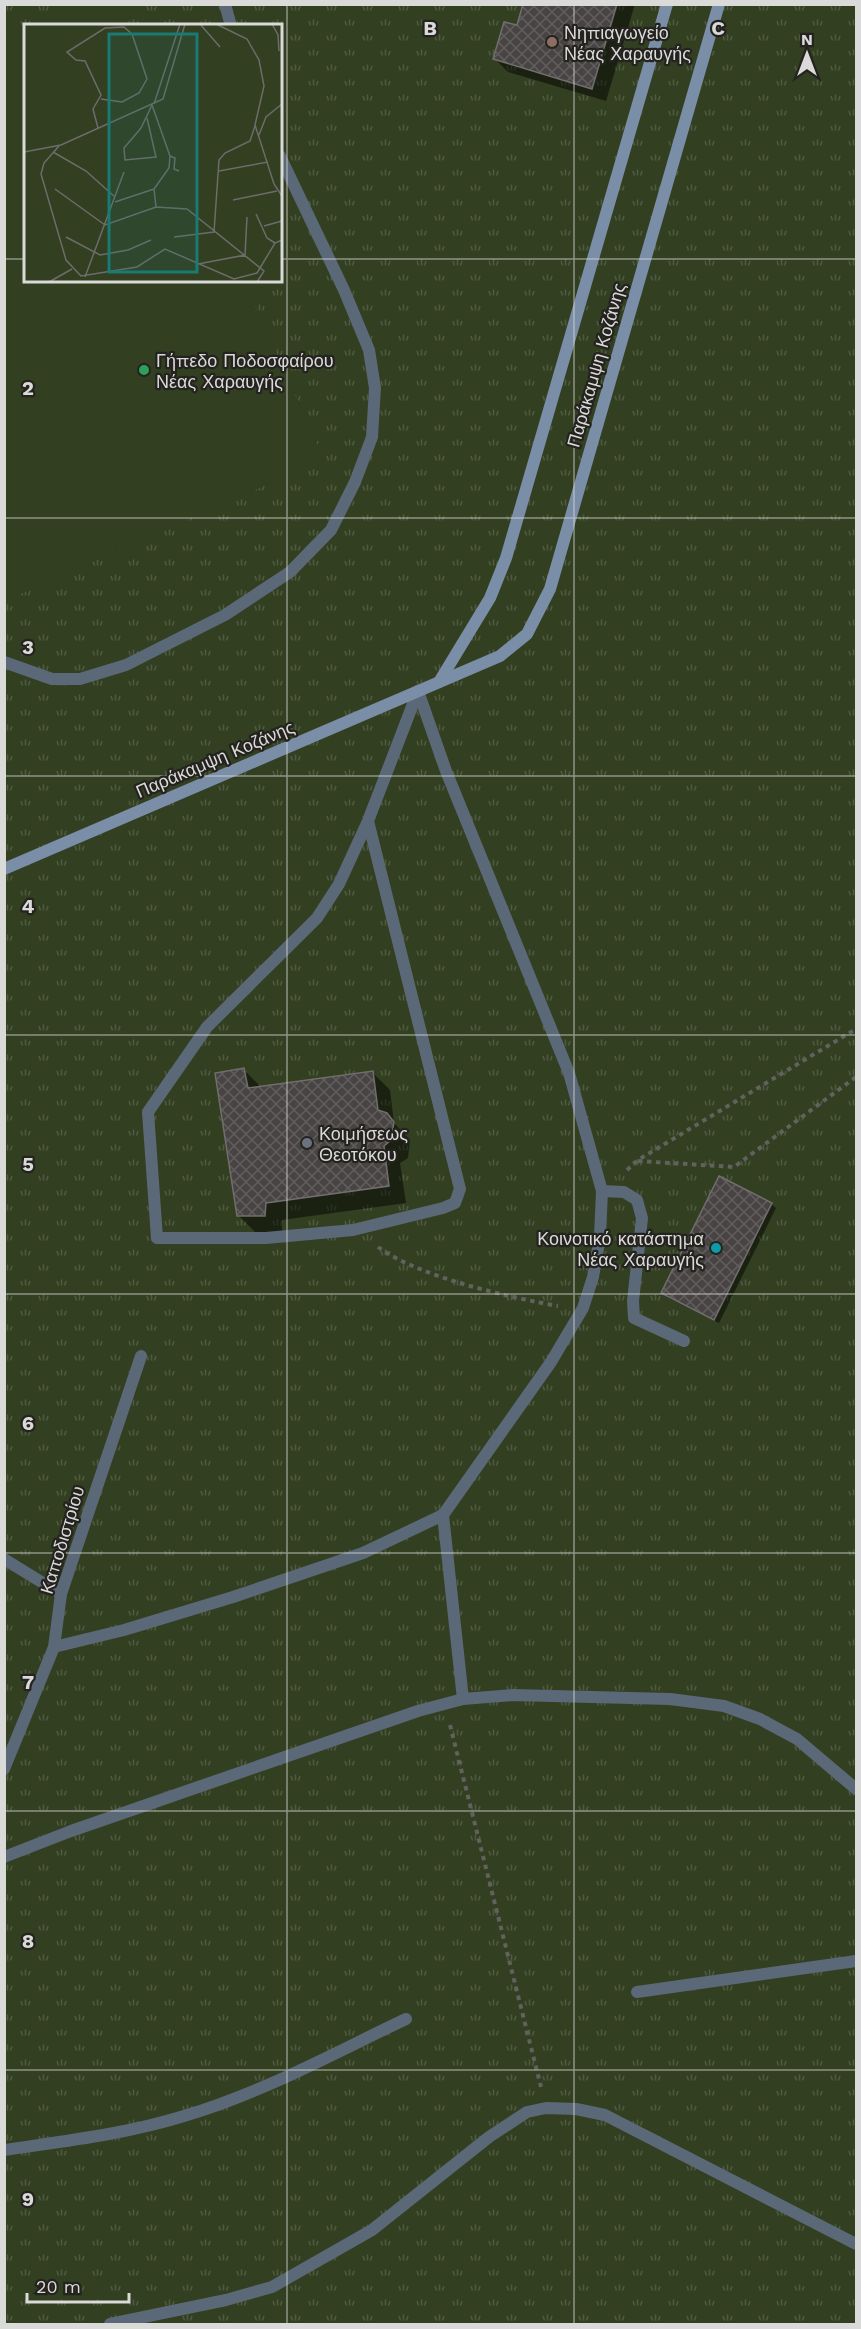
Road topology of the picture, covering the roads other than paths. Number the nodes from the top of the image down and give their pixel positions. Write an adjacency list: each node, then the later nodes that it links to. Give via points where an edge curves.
1 (225, 4): 4 (street)
2 (667, 4): 7 (main road, Παράκαμψη Κοζάνης, via 506,558 490,598)
3 (719, 4): 7 (main road, Παράκαμψη Κοζάνης, via 550,589 527,634 500,656)
4 (230, 24)
5 (282, 160): 6 (street, via 369,350 375,388 372,437 331,530 290,572 225,615 126,665 80,679 52,679)
6 (4, 663)
7 (439, 682): 8 (main road, Παράκαμψη Κοζάνης)
8 (418, 691): 9 (street); 10 (main road, Παράκαμψη Κοζάνης); 11 (street, via 446,771 569,1073)
9 (368, 821): 9 (street, via 460,1189 455,1203 353,1230 266,1238 157,1238 148,1112 207,1027 317,918 339,884)
10 (4, 869)
11 (602, 1191): 12 (street, via 624,1192 637,1200 642,1218 634,1318); 14 (street, via 600,1237 584,1308 551,1362)
12 (684, 1341)
13 (141, 1356): 16 (street, Καποδιστρίου)
14 (443, 1515): 17 (street, via 352,1556 157,1620); 18 (street)
15 (4, 1559): 16 (street)
16 (62, 1594): 17 (street, Καποδιστρίου)
17 (54, 1647): 19 (street, Καποδιστρίου)
18 (463, 1699): 20 (street, via 513,1695 670,1699 724,1706 798,1739); 21 (street)
19 (4, 1769)
20 (856, 1790)
21 (4, 1857)
22 (856, 1961): 23 (street)
23 (637, 1992)
24 (406, 2019): 25 (street, via 241,2097 186,2116 139,2129)
25 (4, 2150)
26 (856, 2244): 27 (street, via 604,2115 546,2108 527,2112 489,2137 372,2230 272,2287)
27 (110, 2325)

